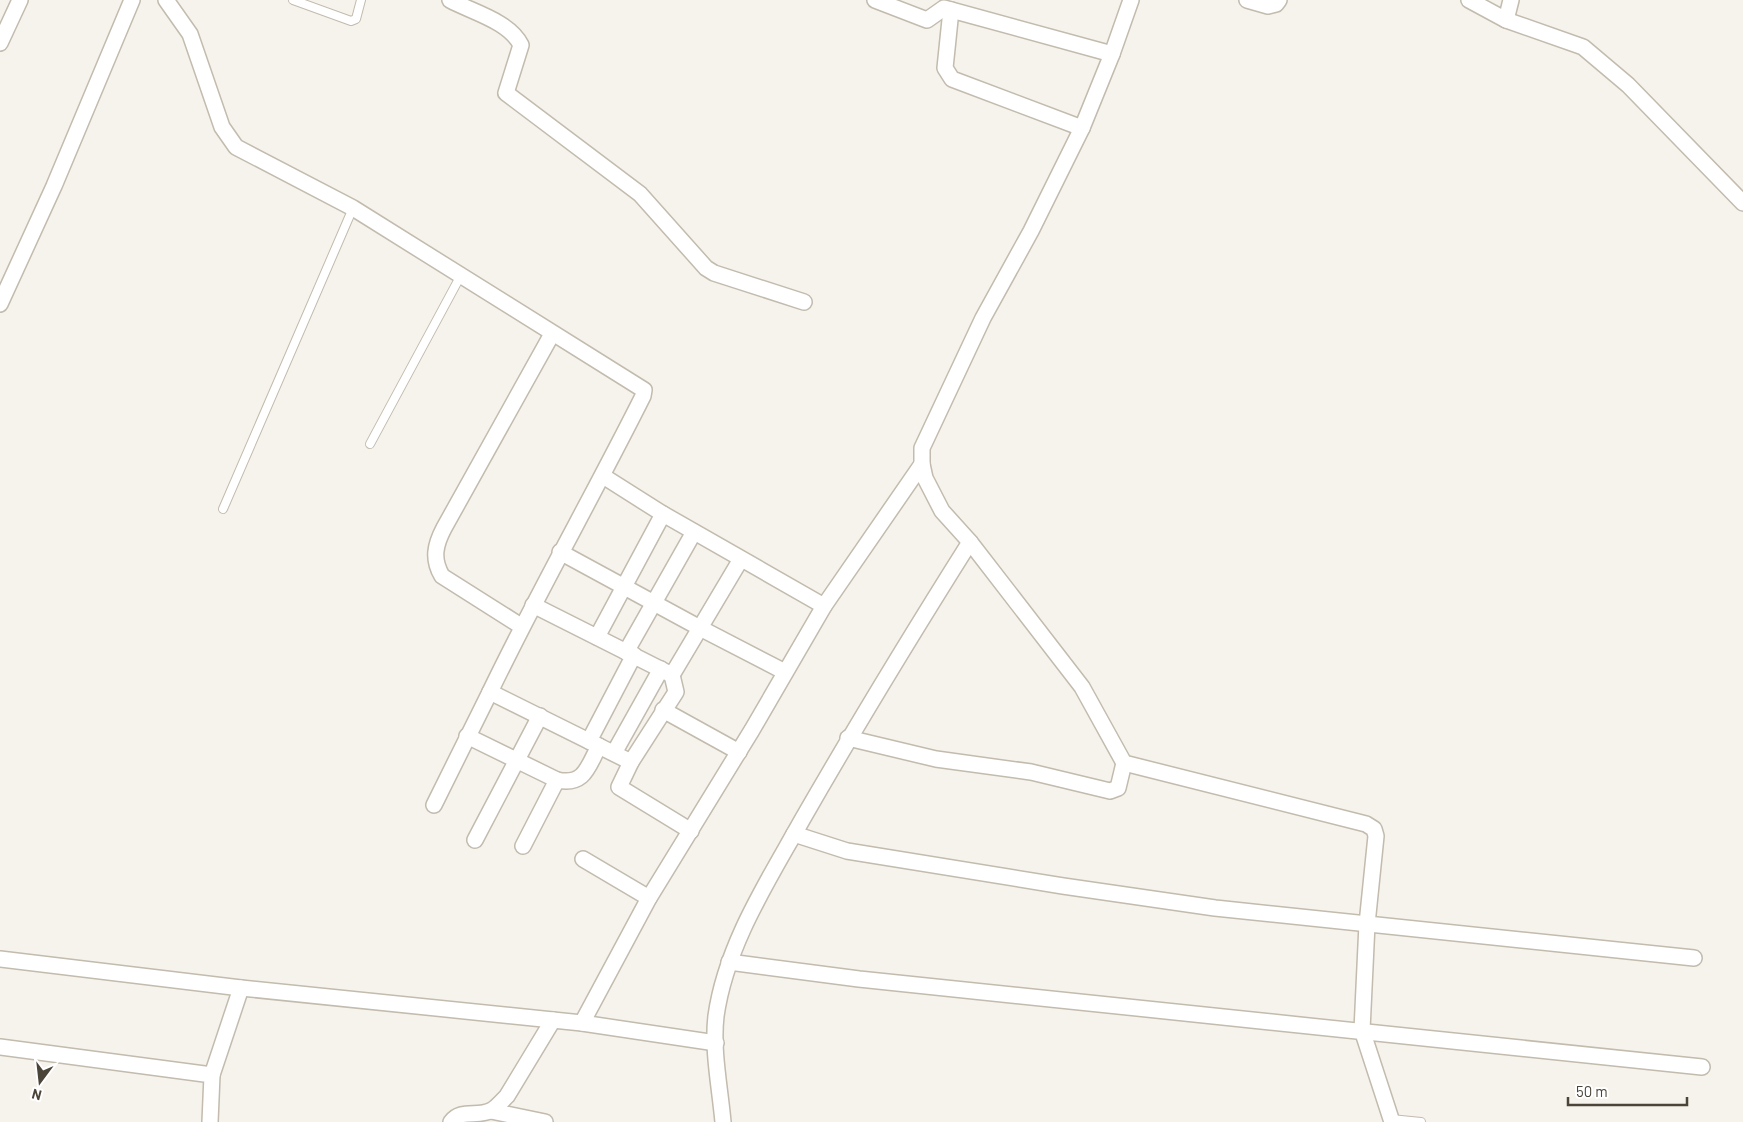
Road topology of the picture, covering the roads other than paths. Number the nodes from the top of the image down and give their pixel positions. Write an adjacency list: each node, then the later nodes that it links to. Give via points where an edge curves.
1 (20, 0): 15 (street)
2 (132, 0): 20 (street, via 54,186)
3 (166, 0): 19 (street, via 190,34 222,127 236,147)
4 (293, 0): 5 (lane, via 351,21 356,19)
5 (361, 0)
6 (450, 0): 22 (street, via 516,36 521,45 506,93 640,194 706,268)
7 (875, 0): 13 (street, via 927,20)
8 (1131, 0): 16 (street)
9 (1247, 0): 10 (street, via 1268,6)
10 (1279, 0)
11 (1469, 0): 14 (street)
12 (1511, 0): 14 (street)
13 (947, 6): 16 (street); 17 (street, via 945,68 952,79)
14 (1506, 20): 18 (street, via 1583,47 1628,86)
15 (0, 43)
16 (1112, 54): 17 (street)
17 (1082, 128): 26 (street, via 971,344 922,448)
18 (1743, 203)
19 (353, 208): 21 (street); 28 (lane)
20 (6, 273): 23 (street)
21 (460, 277): 24 (street); 25 (lane)
22 (804, 302)
23 (0, 304)
24 (552, 334): 27 (street, via 644,390); 38 (street, via 444,528 435,554 436,566 442,576)
25 (370, 444)
26 (922, 464): 31 (street, via 930,490 942,511); 37 (street)
27 (603, 476): 29 (street); 32 (street)
28 (223, 508)
29 (663, 514): 30 (street); 34 (street)
30 (694, 532): 33 (street); 35 (street)
31 (970, 542): 48 (street); 54 (street, via 1082,687)
32 (560, 552): 34 (street); 36 (street)
33 (741, 558): 37 (street); 39 (street)
34 (623, 586): 35 (street); 40 (street)
35 (653, 603): 39 (street); 41 (street)
36 (533, 605): 38 (street); 40 (street)
37 (824, 606): 43 (street)
38 (521, 626): 44 (street)
39 (700, 628): 42 (street); 43 (street)
40 (597, 637): 41 (street)
41 (630, 654): 42 (street); 49 (street)
42 (666, 672): 45 (street, via 676,692); 51 (street)
43 (784, 672): 50 (street)
44 (490, 692): 46 (street); 47 (street)
45 (663, 710): 50 (street); 53 (street)
46 (540, 716): 49 (street); 52 (street)
47 (467, 736): 52 (street); 56 (street)
48 (848, 738): 54 (street, via 936,759 1031,772 1110,791 1118,788); 58 (street)
49 (594, 743): 51 (street); 55 (street, via 582,777 575,781)
50 (739, 752): 57 (street)
51 (614, 753): 53 (street)
52 (516, 761): 55 (street); 59 (street)
53 (631, 762): 57 (street, via 619,787)
54 (1124, 763): 63 (street, via 1366,824 1374,829 1376,836)
55 (557, 780): 60 (street)
56 (434, 805)
57 (691, 832): 62 (street)
58 (794, 834): 63 (street, via 847,851 1063,886 1215,908); 66 (street, via 747,921)
59 (475, 840)
60 (523, 846)
61 (583, 859): 62 (street)
62 (649, 898): 69 (street)
63 (1367, 924): 64 (street); 70 (street)
64 (1694, 958)
65 (0, 959): 67 (street)
66 (730, 962): 70 (street, via 878,981); 71 (street, via 716,1017)
67 (241, 988): 68 (street); 74 (street)
68 (553, 1020): 69 (street); 75 (street, via 507,1096)
69 (582, 1023): 71 (street)
70 (1362, 1030): 73 (street); 76 (street)
71 (716, 1043): 80 (street)
72 (0, 1047): 74 (street)
73 (1702, 1067)
74 (212, 1075): 77 (street)
75 (491, 1111): 78 (street, via 461,1114); 79 (street)
76 (1392, 1120): 81 (lane)
77 (210, 1122)
78 (451, 1122)
79 (545, 1122)
80 (723, 1122)
81 (1421, 1122)

